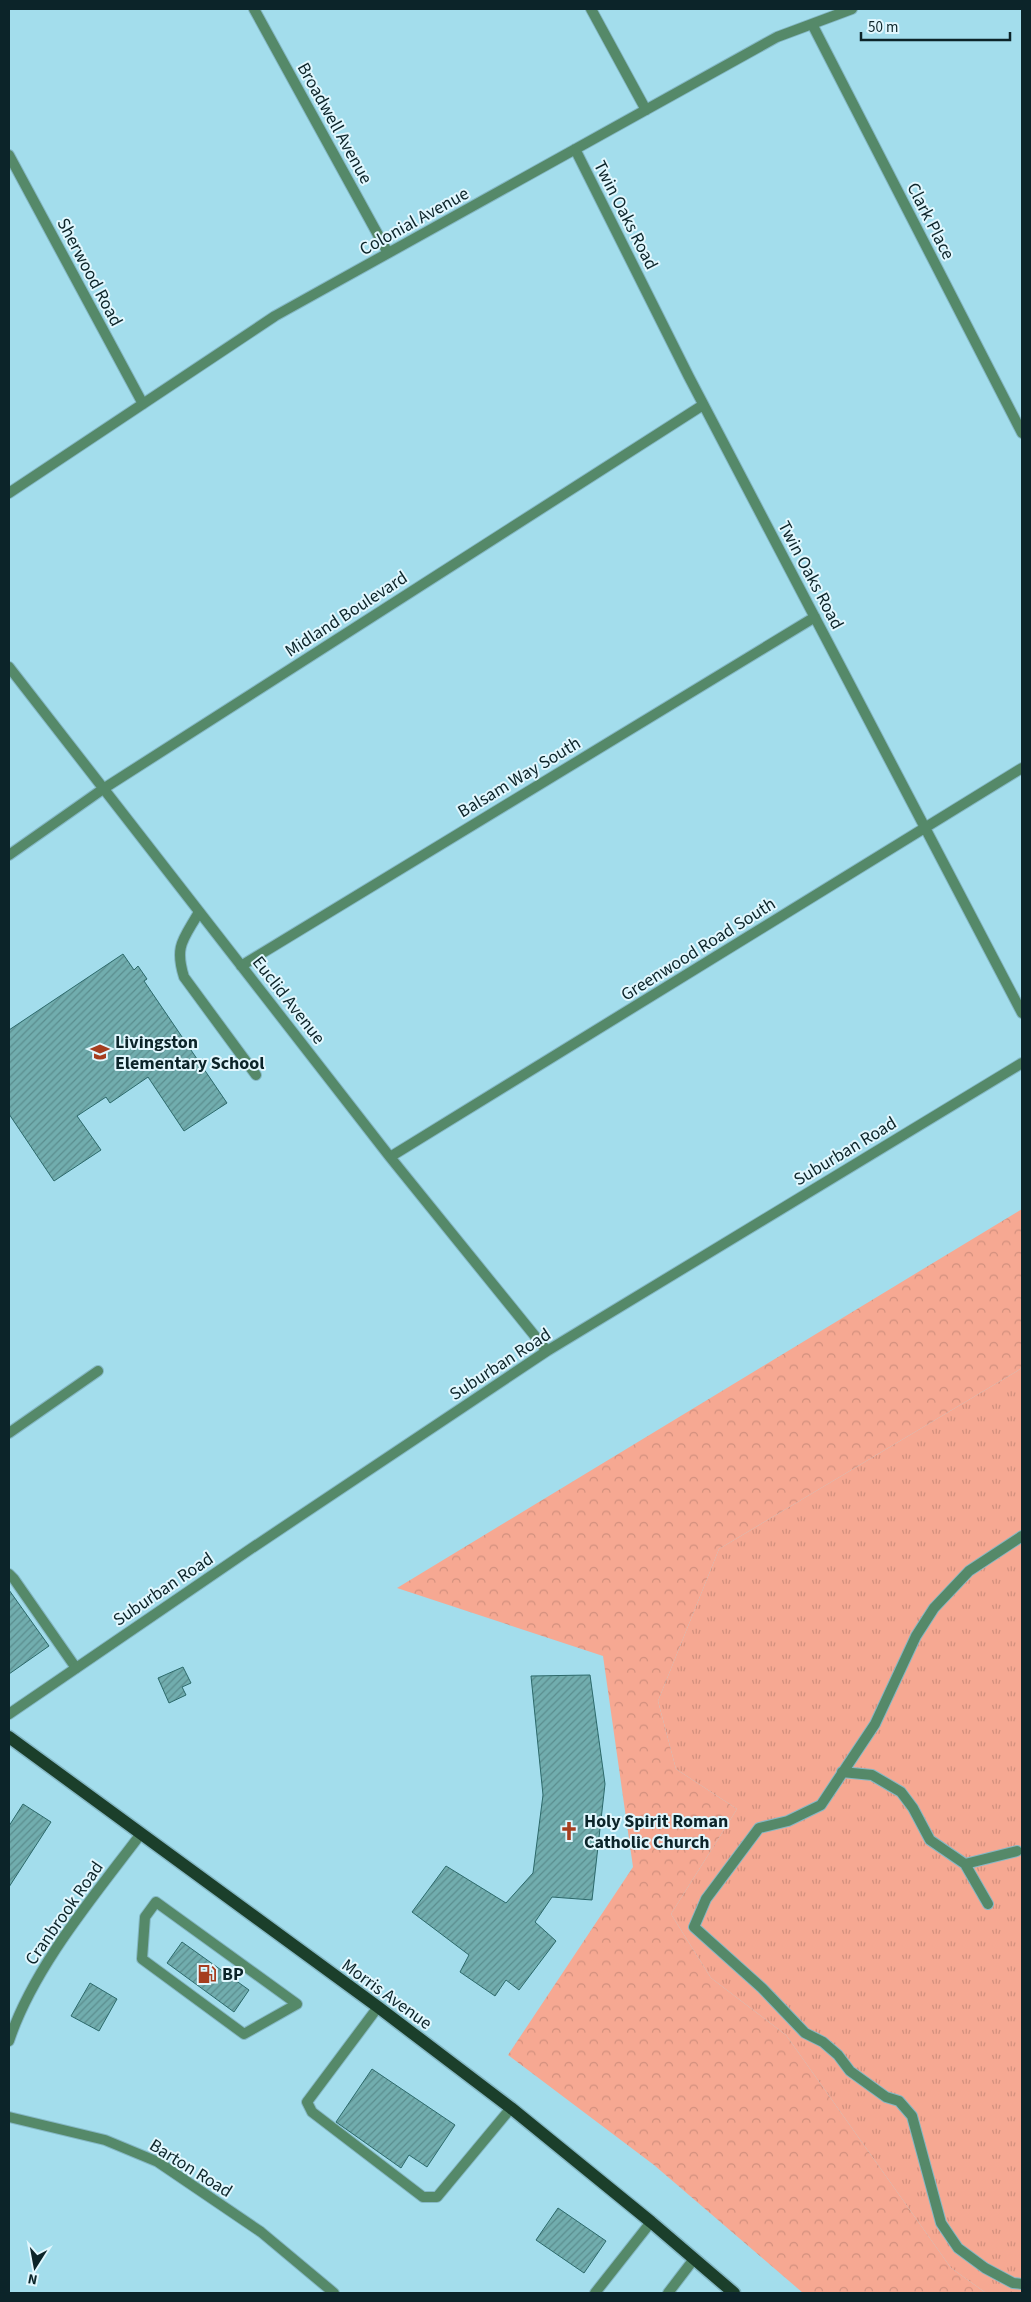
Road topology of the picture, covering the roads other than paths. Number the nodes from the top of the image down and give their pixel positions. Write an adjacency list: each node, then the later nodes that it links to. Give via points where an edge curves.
1 (254, 9): 8 (street, Broadwell Avenue)
2 (590, 9): 5 (street)
3 (852, 9): 4 (street, Colonial Avenue)
4 (812, 24): 5 (street, Colonial Avenue, via 777,37); 11 (street, Clark Place)
5 (646, 110): 6 (street, Colonial Avenue)
6 (575, 150): 8 (street, Colonial Avenue); 10 (street, Twin Oaks Road)
7 (9, 155): 9 (street, Sherwood Road)
8 (388, 253): 9 (street, Colonial Avenue, via 274,316)
9 (143, 404): 12 (street, Colonial Avenue)
10 (703, 405): 13 (street, Twin Oaks Road); 16 (street, Midland Boulevard)
11 (1022, 433)
12 (9, 493)
13 (815, 616): 17 (street, Twin Oaks Road); 20 (street, Balsam Way South)
14 (9, 667): 16 (street, Euclid Avenue)
15 (1022, 768): 17 (street, Greenwood Road South)
16 (104, 789): 18 (street, Midland Boulevard); 19 (street, Euclid Avenue)
17 (926, 828): 21 (street, Twin Oaks Road); 24 (street, Greenwood Road South)
18 (9, 855)
19 (199, 912): 20 (street, Euclid Avenue); 23 (street, via 180,945 178,958 184,977)
20 (241, 966): 24 (street, Euclid Avenue)
21 (1022, 1012)
22 (1022, 1063): 25 (street, Suburban Road)
23 (256, 1075)
24 (390, 1157): 25 (street, Euclid Avenue)
25 (547, 1351): 30 (street, Suburban Road)
26 (98, 1371): 27 (street)
27 (9, 1433)
28 (1022, 1536): 33 (street, via 969,1571 934,1608 916,1636 875,1724)
29 (9, 1574): 30 (street)
30 (76, 1668): 31 (street, Suburban Road)
31 (9, 1714)
32 (9, 1737): 34 (main road, Morris Avenue)
33 (842, 1772): 36 (street, via 872,1775 901,1792 930,1840); 45 (street, via 821,1805 788,1821 759,1828 706,1899 694,1927 756,1982 805,2033 823,2042 850,2071 886,2097 899,2101 912,2116 941,2223 958,2248 985,2268 1013,2283)
34 (140, 1835): 39 (main road, Morris Avenue); 40 (street, Cranbrook Road, via 37,1978 15,2021)
35 (1017, 1851): 36 (street)
36 (965, 1864): 38 (street)
37 (156, 1902): 37 (street, via 184,1923 297,2004 244,2034 142,1960 145,1917)
38 (988, 1904)
39 (378, 2007): 41 (main road, Morris Avenue); 41 (street, via 307,2102 312,2112 415,2191 423,2197 437,2197)
40 (9, 2041)
41 (511, 2108): 43 (main road, Morris Avenue)
42 (9, 2117): 46 (street, Barton Road, via 105,2140 158,2162 261,2232)
43 (651, 2222): 44 (main road, Morris Avenue); 47 (street)
44 (694, 2259): 48 (street); 49 (main road, Morris Avenue)
45 (1022, 2284)
46 (334, 2293)
47 (595, 2293)
48 (668, 2293)
49 (734, 2293)

